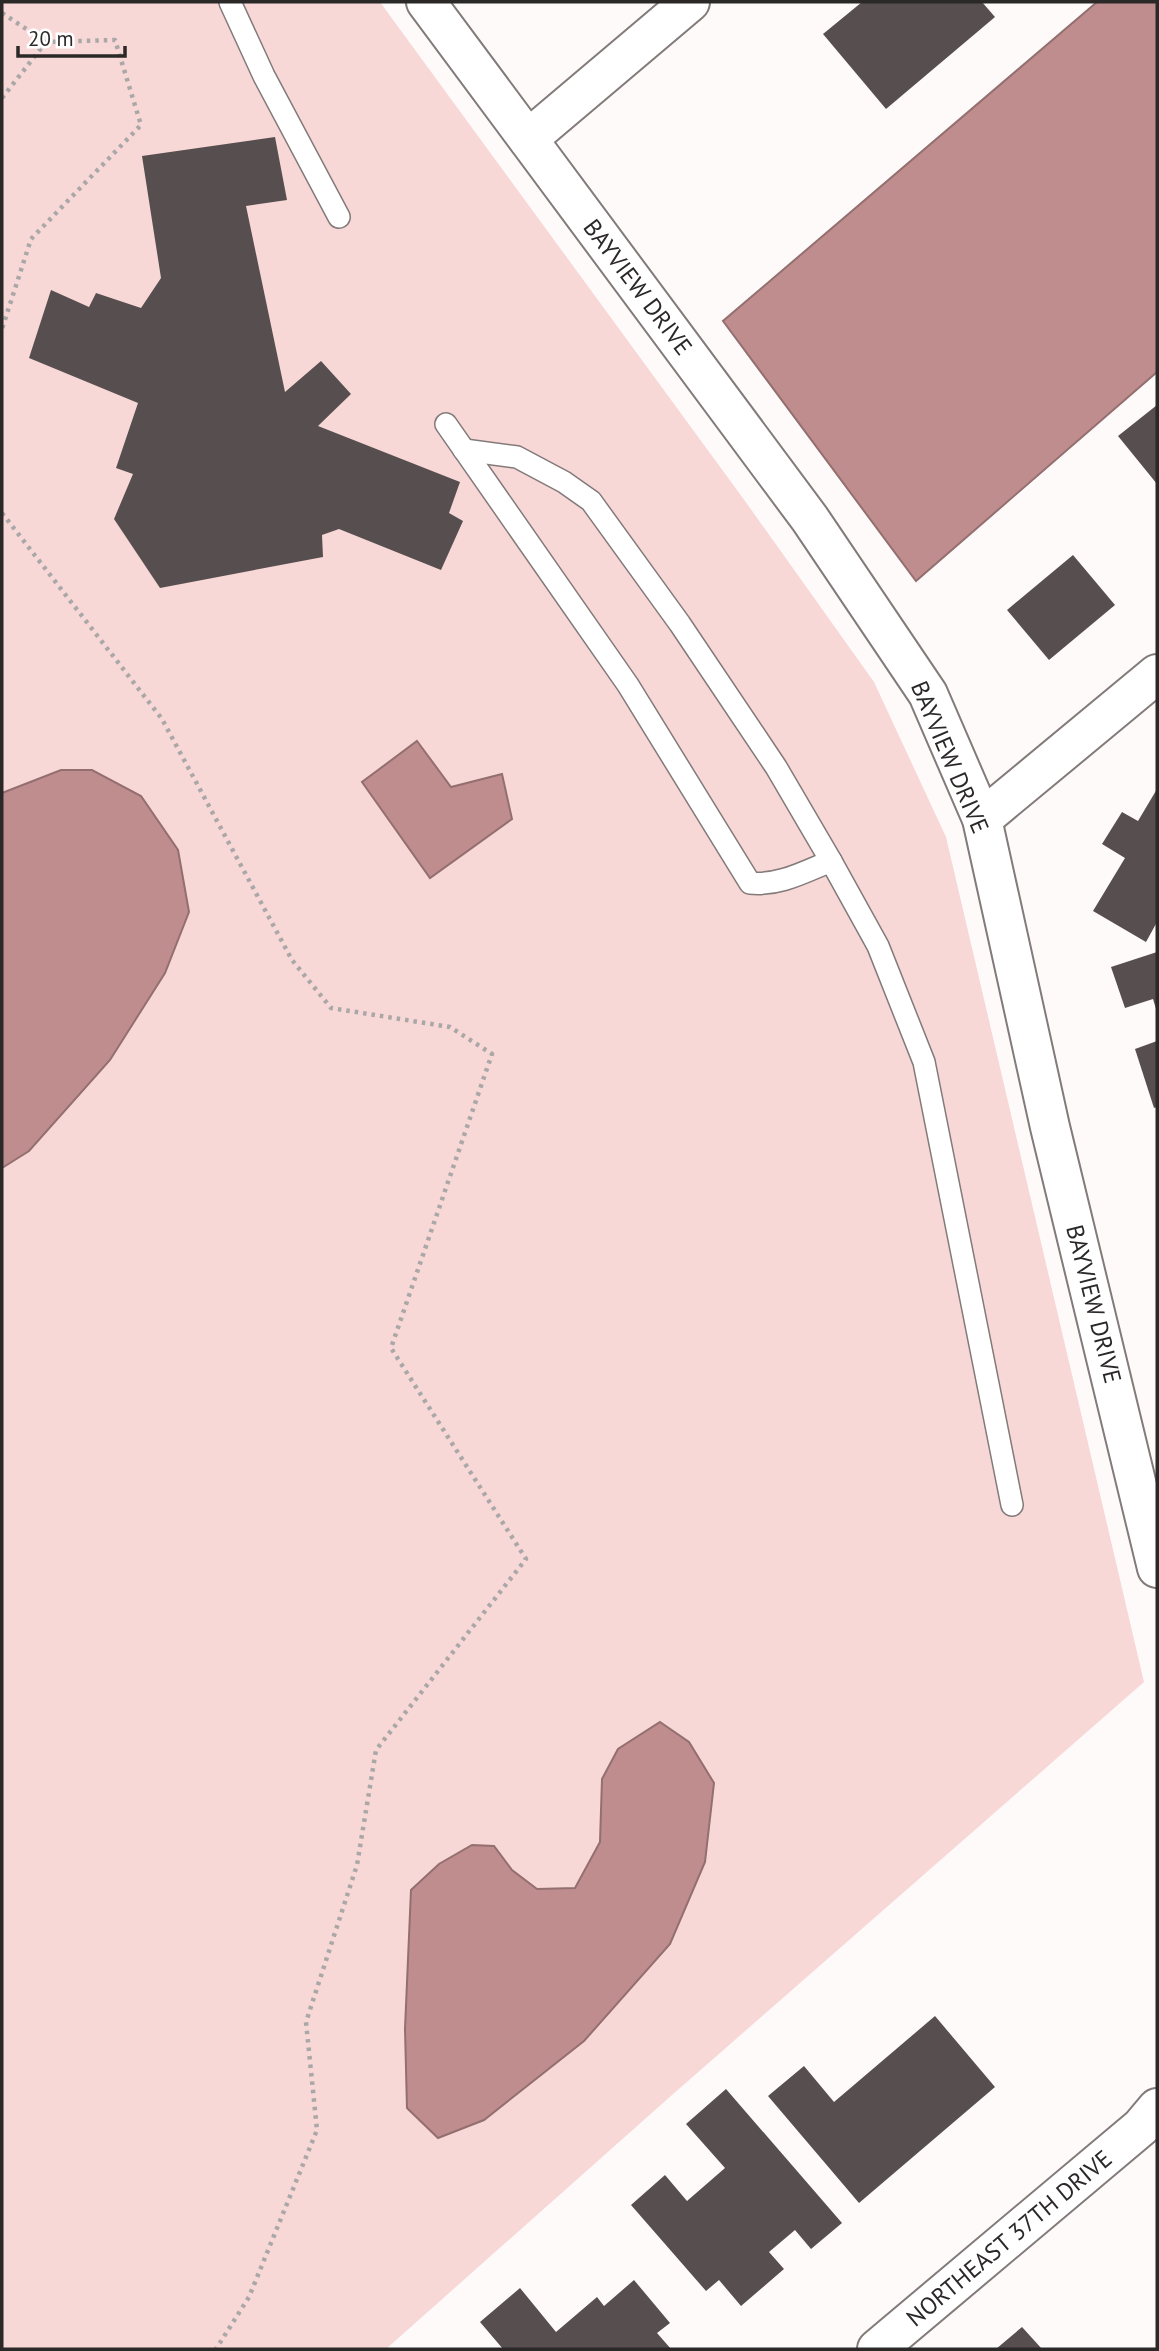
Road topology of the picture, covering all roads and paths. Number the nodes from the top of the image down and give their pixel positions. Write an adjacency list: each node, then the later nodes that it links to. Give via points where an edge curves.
1 (230, 2): 8 (lane)
2 (426, 2): 7 (street, BAYVIEW DRIVE)
3 (690, 2): 7 (street)
4 (2, 13): 5 (path)
5 (46, 42): 6 (path); 9 (path, via 115,40 141,125 31,239)
6 (2, 98)
7 (528, 139): 14 (street, BAYVIEW DRIVE, via 810,519 928,694)
8 (339, 218)
9 (2, 329)
10 (446, 424): 11 (lane)
11 (464, 450): 15 (lane, via 517,457 591,501 776,767); 15 (lane, via 628,685 750,883 787,880)
12 (2, 513): 20 (path, via 162,719 292,961 331,1008 450,1027 492,1054 391,1348 526,1559 376,1750 357,1866 306,2022 317,2130 249,2297)
13 (1157, 674): 14 (street)
14 (982, 820): 16 (street, BAYVIEW DRIVE, via 1050,1127)
15 (831, 861): 17 (lane, via 878,946 924,1062)
16 (1148, 1482): 18 (street, BAYVIEW DRIVE)
17 (1012, 1505)
18 (1157, 1568)
19 (1152, 2120): 21 (street, NORTHEAST 37TH DRIVE)
20 (216, 2349)
21 (877, 2349)

